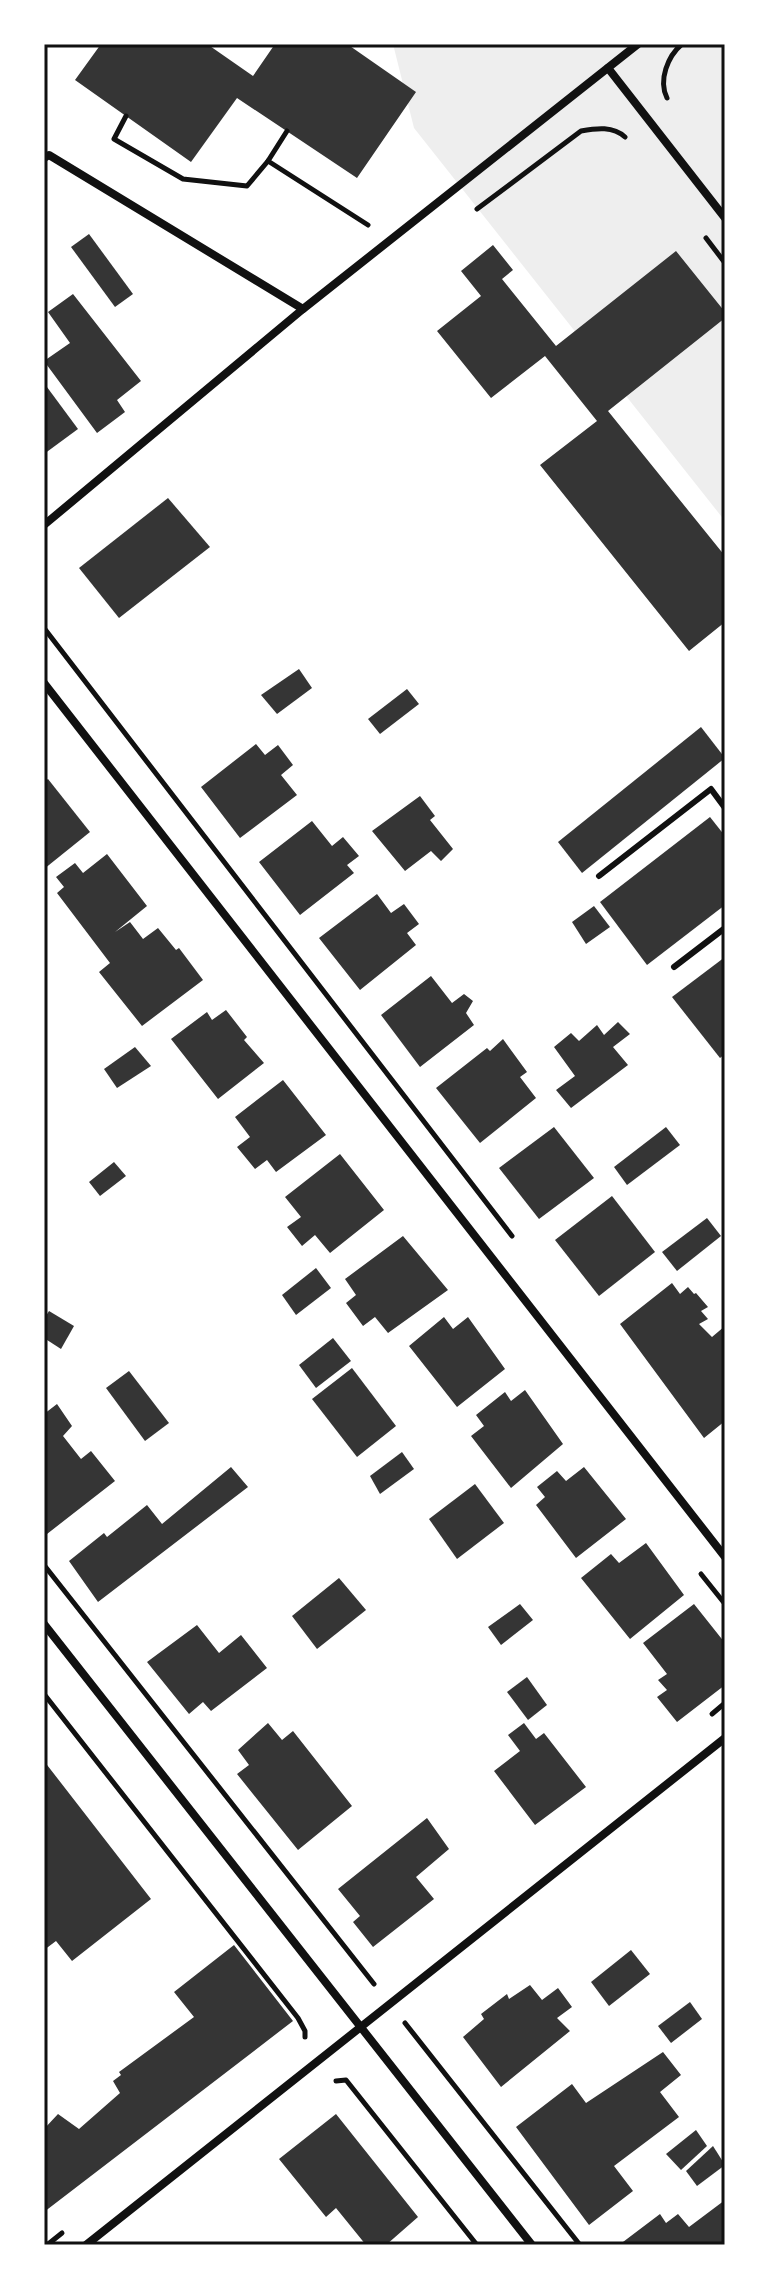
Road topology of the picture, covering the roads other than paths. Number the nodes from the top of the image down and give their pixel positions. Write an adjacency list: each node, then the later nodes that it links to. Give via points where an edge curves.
1 (638, 44): 2 (street)
2 (608, 68): 4 (street); 5 (street)
3 (44, 158): 5 (street, via 49,155)
4 (725, 218)
5 (303, 309): 6 (street)
6 (44, 525)
7 (44, 683): 12 (street)
8 (725, 808): 9 (lane, via 711,789)
9 (599, 876)
10 (725, 928): 11 (lane)
11 (674, 967)
12 (725, 1557)
13 (44, 1624): 15 (street)
14 (725, 1738): 15 (street)
15 (361, 2027): 16 (street); 17 (street)
16 (86, 2245)
17 (532, 2245)

